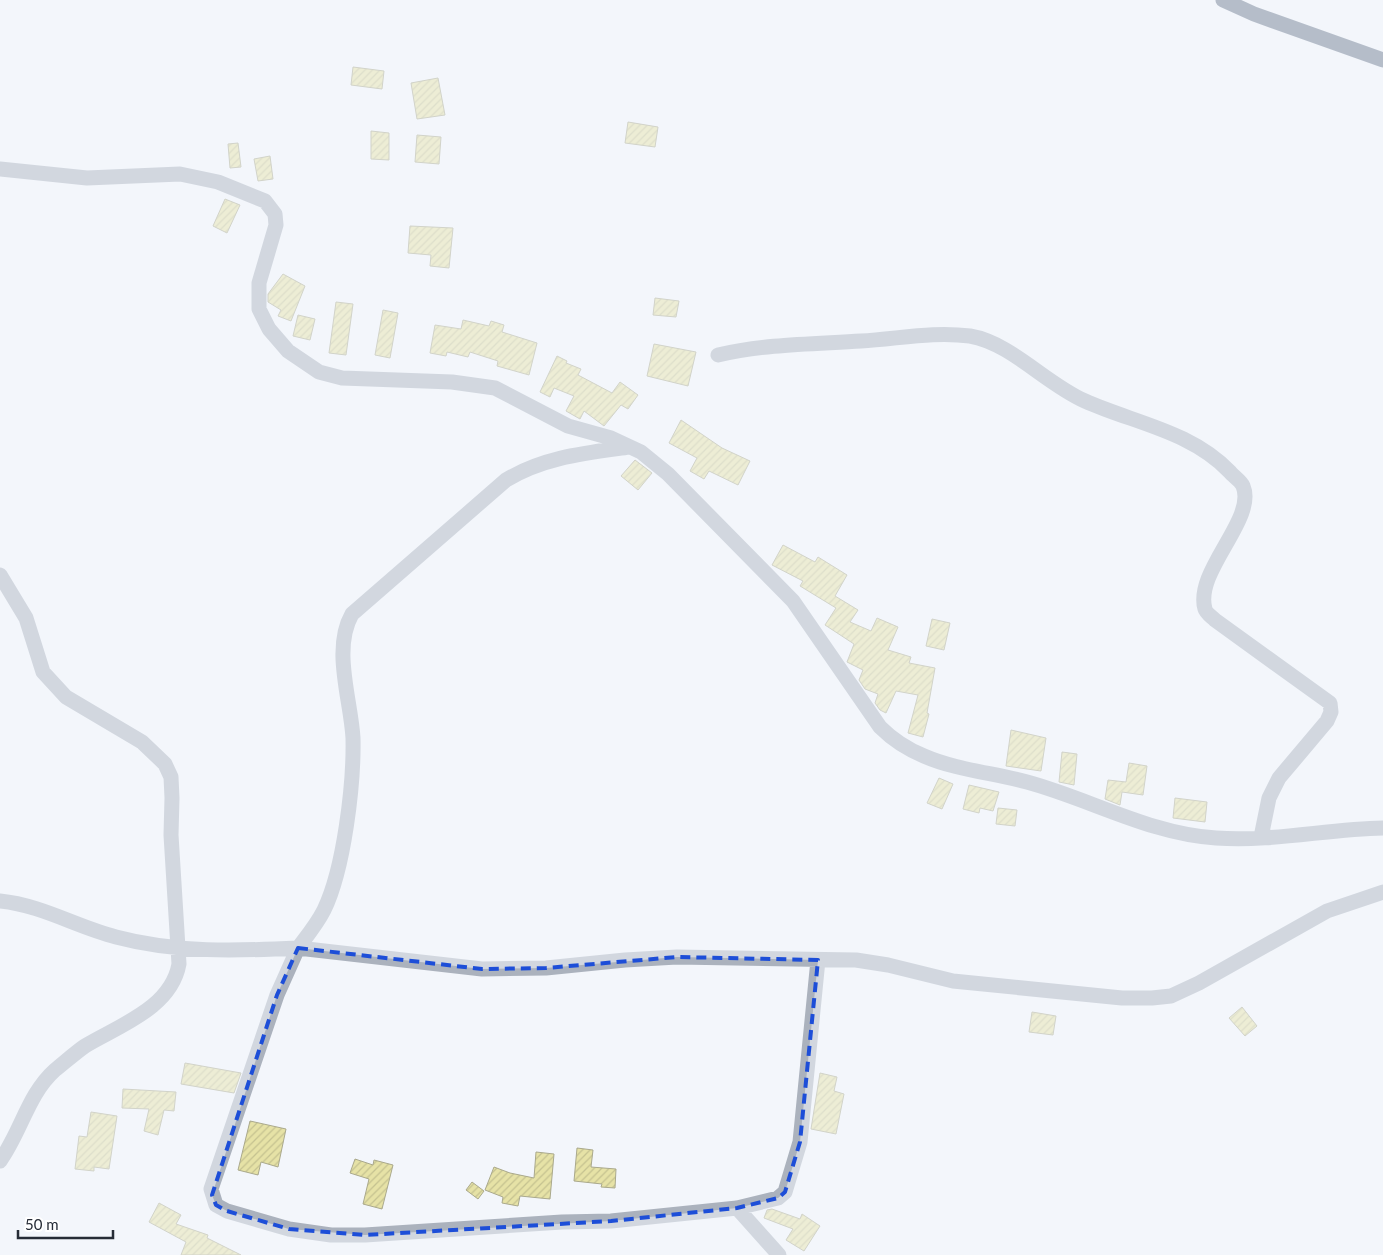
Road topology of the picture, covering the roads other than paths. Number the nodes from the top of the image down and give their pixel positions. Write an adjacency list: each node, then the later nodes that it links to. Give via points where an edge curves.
1 (1223, 0): 2 (main road)
2 (1383, 60)
3 (0, 169): 5 (street, via 87,178 180,174 218,182 256,197 272,208 276,225 259,283 259,309 269,329 304,364 342,378 452,382 495,388 568,426)
4 (718, 355): 8 (street, via 749,348 943,333 973,337 998,346 1084,401 1183,438 1224,466 1243,486 1244,504 1240,521 1227,539 1209,579 1204,598 1205,610 1330,703 1331,712 1328,721 1279,778 1269,798)
5 (631, 446): 8 (street, via 668,474 793,601 892,739 926,757 1027,782 1170,830 1215,838); 12 (street, via 554,459 532,465 512,476 352,614 346,624 343,643 352,737 350,786 342,845 324,911)
6 (0, 576): 11 (street, via 26,618 43,672 66,697 142,742 165,764 171,778 172,864)
7 (1383, 828): 8 (street)
8 (1261, 837)
9 (1383, 892): 13 (street, via 1327,912 1171,996 1122,998 953,982 888,965 856,960)
10 (0, 901): 11 (street, via 56,915 92,931 140,943)
11 (179, 948): 12 (street, via 231,951); 14 (street, via 177,976 161,999 83,1047 53,1072 27,1107)
12 (298, 948): 13 (street, via 482,968 546,968 677,957); 15 (street, via 277,995 211,1188 216,1205 289,1230 331,1235 611,1221)
13 (818, 960): 15 (street, via 800,1142 786,1192 778,1198)
14 (0, 1161)
15 (738, 1208): 16 (street)
16 (779, 1255)

